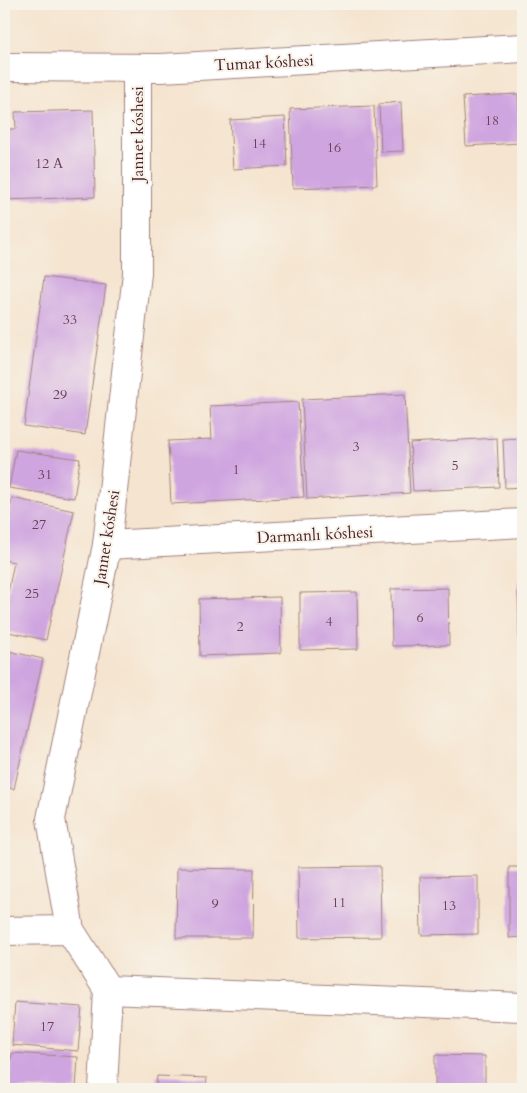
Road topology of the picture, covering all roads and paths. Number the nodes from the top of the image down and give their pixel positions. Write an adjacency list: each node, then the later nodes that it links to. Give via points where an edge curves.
1 (523, 48): 3 (street, Tumar kóshesi)
2 (4, 67): 3 (street, Tumar kóshesi)
3 (137, 68): 5 (street, Jannet kóshesi, via 137,273)
4 (523, 523): 5 (street, Darmanlı kóshesi)
5 (107, 545): 6 (street, Jannet kóshesi, via 50,819)
6 (70, 930): 7 (street); 8 (street, Jannet kóshesi)
7 (4, 931)
8 (108, 990): 9 (street); 10 (street)
9 (523, 1007)
10 (103, 1089)

